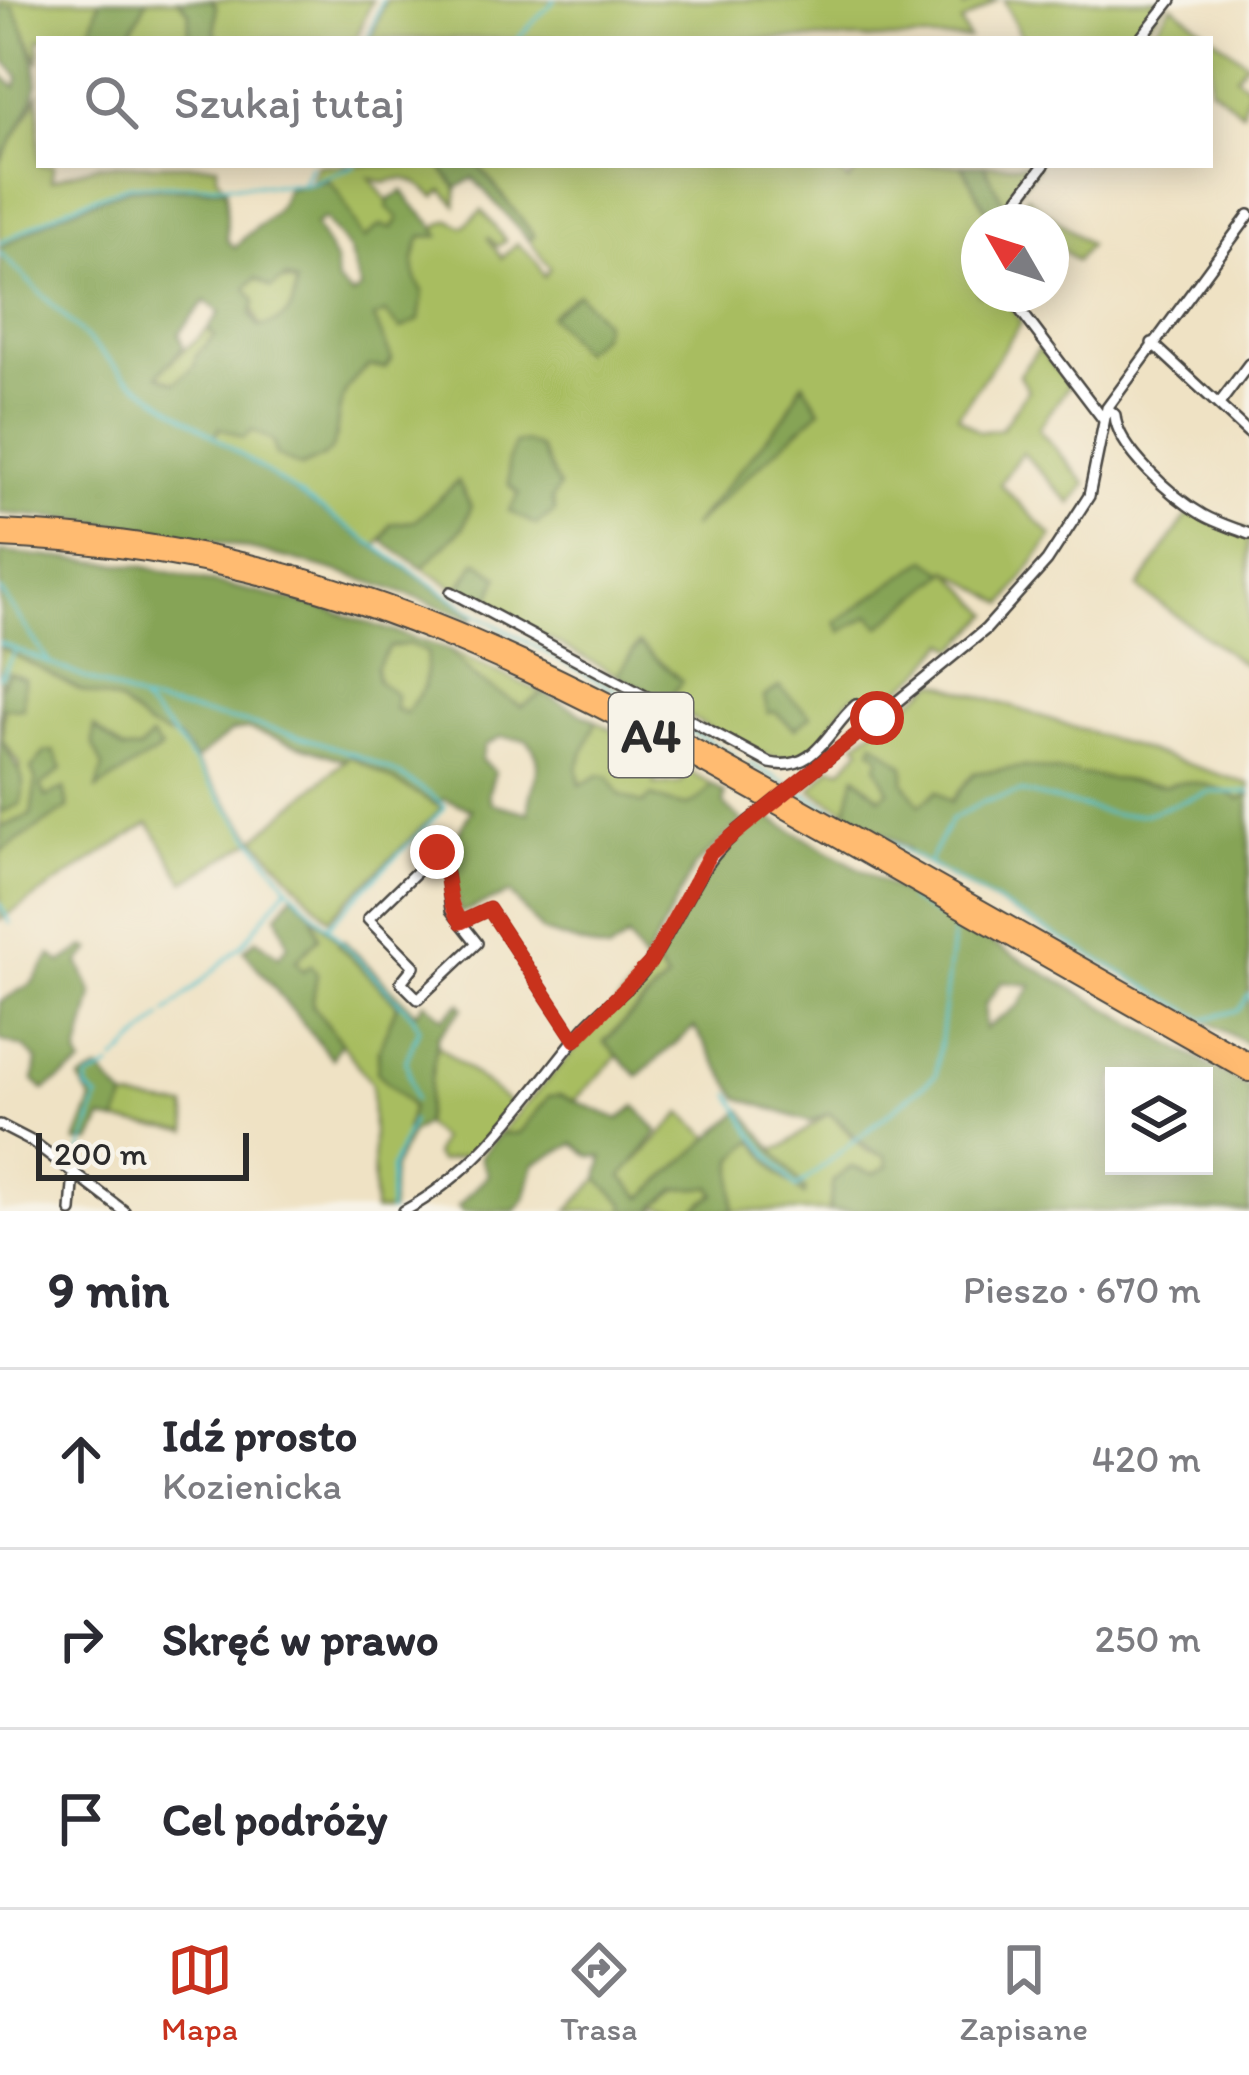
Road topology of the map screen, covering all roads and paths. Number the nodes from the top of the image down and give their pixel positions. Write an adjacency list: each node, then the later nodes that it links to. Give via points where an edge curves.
1 (1171, 0): 2 (street)
2 (1142, 36)
3 (1042, 168): 4 (street)
4 (1015, 204)
5 (1249, 215): 7 (street)
6 (1023, 312): 10 (street)
7 (1152, 343): 9 (street); 10 (street)
8 (1249, 364): 9 (street)
9 (1219, 404): 11 (street)
10 (1105, 414): 13 (street, via 1115,415 1119,438 1205,517); 16 (street, via 1089,496 1047,560 986,629)
11 (1249, 433)
12 (0, 528): 19 (highway, A4, via 108,536 250,562 477,634 647,719)
13 (1249, 533)
14 (0, 540): 20 (highway, A4, via 111,549 249,574 476,647 634,725)
15 (451, 592): 16 (street, via 770,763 789,765 818,750 852,707)
16 (877, 718): 18 (street, bridge, via 700,868 640,976)
17 (461, 922): 17 (street, via 437,852 368,919 414,966 401,982 418,998 476,943); 18 (street, via 489,909)
18 (575, 1040): 25 (street, via 473,1161)
19 (1249, 1060)
20 (1249, 1074)
21 (0, 1125): 22 (street)
22 (74, 1171): 23 (street); 24 (street)
23 (71, 1211)
24 (124, 1211)
25 (404, 1211)

